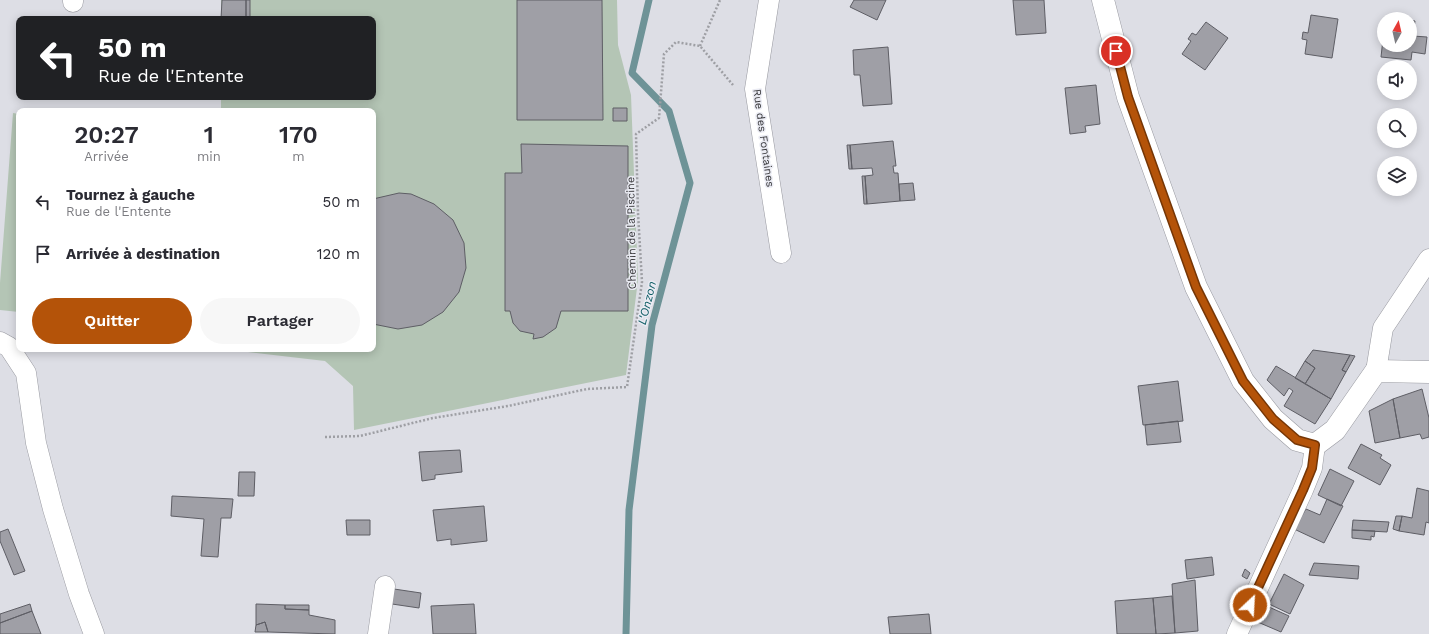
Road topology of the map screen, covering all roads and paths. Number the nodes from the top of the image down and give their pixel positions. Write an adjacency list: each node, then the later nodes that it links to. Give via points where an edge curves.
1 (720, 0): 4 (path)
2 (770, 0): 5 (street, Rue des Fontaines, via 755,88)
3 (1103, 0): 12 (street, via 1128,97 1196,287 1243,381 1273,419 1297,440)
4 (700, 46): 5 (path, via 728,80); 11 (path, Chemin de la Piscine, via 676,42 664,54 658,118 636,134 642,282 627,387 587,389 508,406 433,418 360,436)
5 (758, 107): 6 (street, Rue des Fontaines)
6 (781, 253)
7 (1429, 259): 9 (street, via 1383,328)
8 (0, 342): 14 (street, via 9,347 26,373 36,443 53,509)
9 (1376, 371): 10 (street); 12 (street, via 1335,430)
10 (1429, 372)
11 (325, 438)
12 (1315, 445): 16 (street, via 1312,468 1303,490)
13 (385, 586): 15 (street)
14 (94, 634)
15 (378, 634)
16 (1237, 634)

